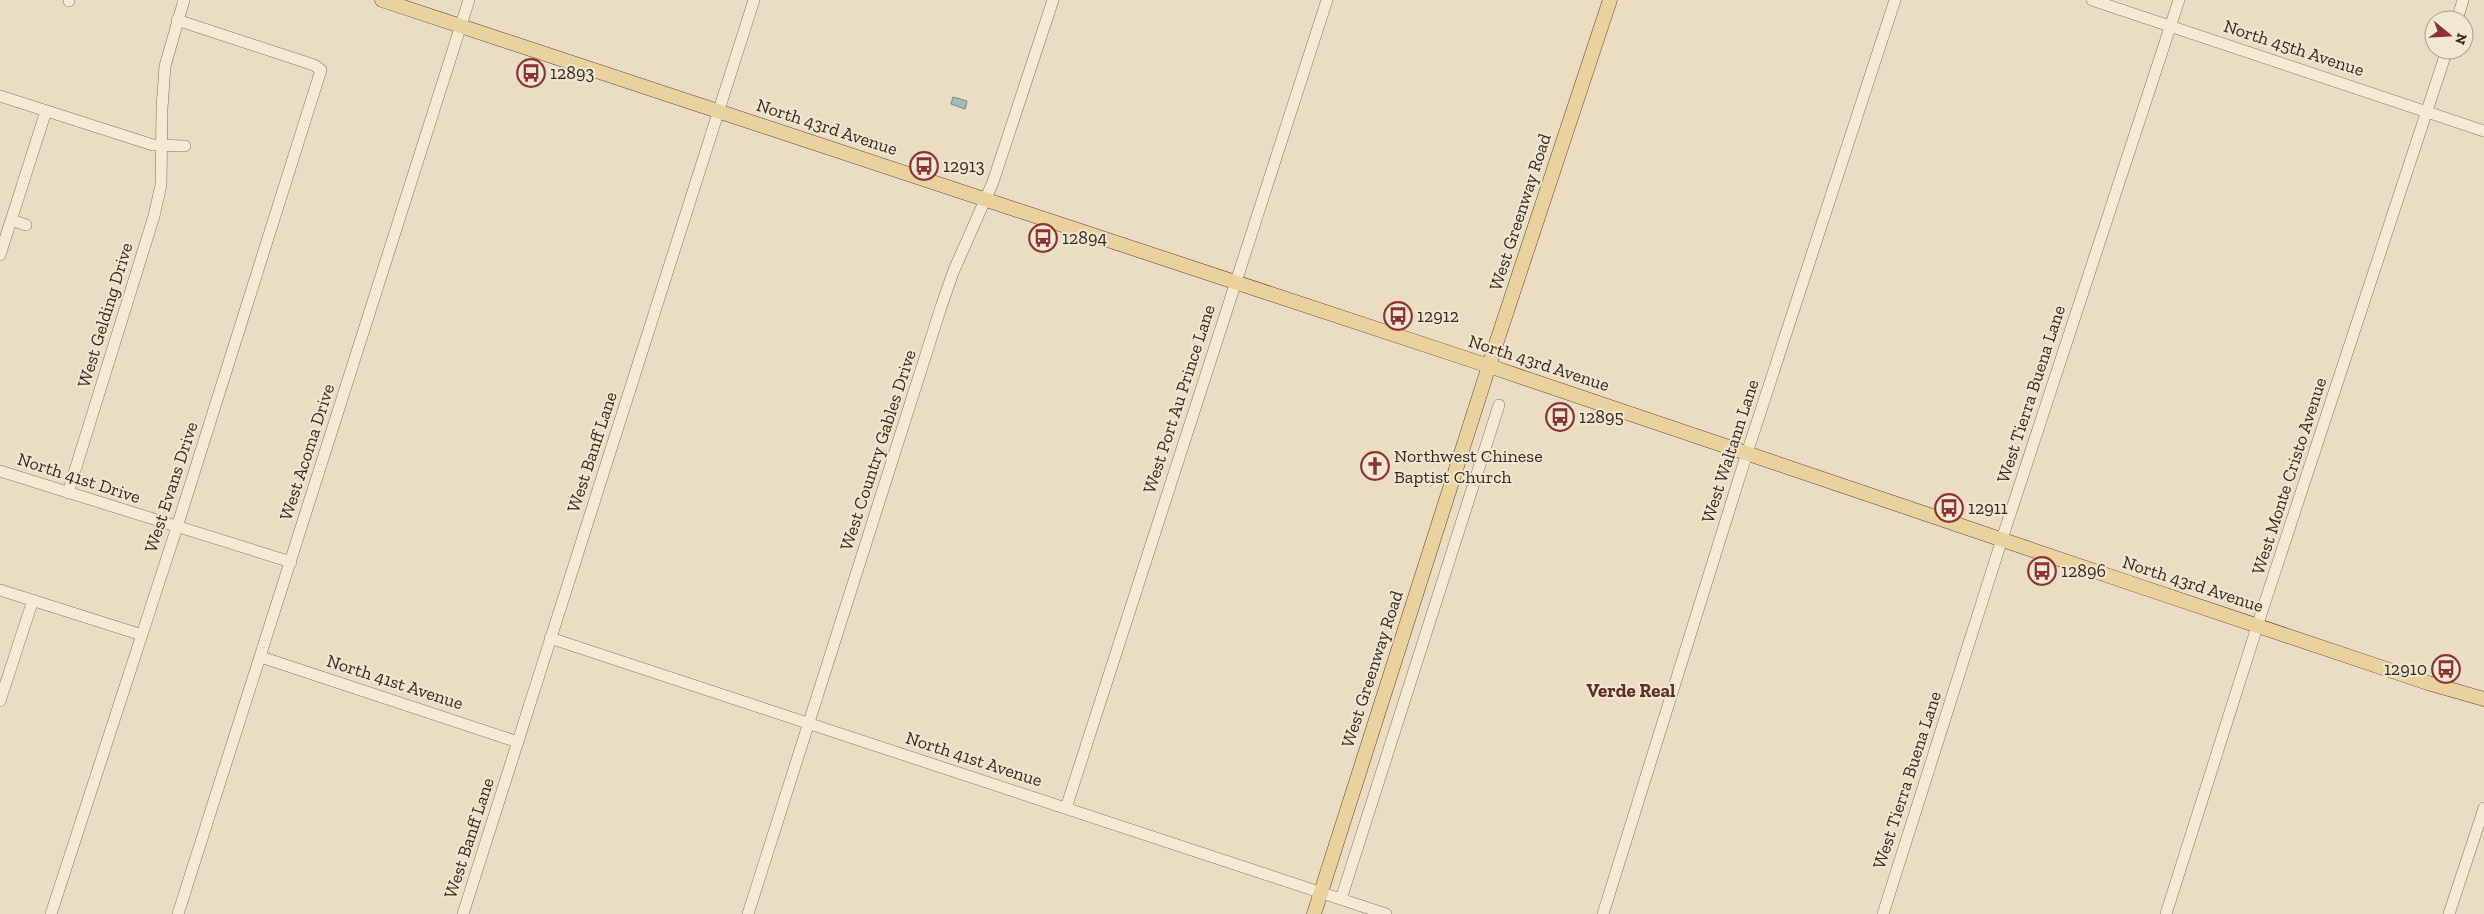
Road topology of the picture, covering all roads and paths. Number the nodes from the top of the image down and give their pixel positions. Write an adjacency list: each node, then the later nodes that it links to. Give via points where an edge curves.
1 (184, 0): 11 (street, West Gelding Drive)
2 (382, 0): 12 (main road, North 43rd Avenue)
3 (468, 0): 12 (street, West Acoma Drive)
4 (754, 0): 17 (street, West Banff Lane)
5 (1052, 0): 22 (street, West Country Gables Drive)
6 (1327, 0): 26 (street, West Port Au Prince Lane)
7 (1610, 0): 27 (main road, West Greenway Road)
8 (1895, 0): 31 (street, West Waltann Lane)
9 (2092, 0): 13 (street, North 45th Avenue)
10 (2179, 0): 13 (street, West Tierra Buena Lane)
11 (177, 20): 20 (street, West Gelding Drive, via 162,89); 34 (street, West Evans Drive, via 321,70)
12 (460, 26): 17 (main road, North 43rd Avenue); 36 (street, West Acoma Drive)
13 (2171, 26): 18 (street, North 45th Avenue); 35 (street, West Tierra Buena Lane)
14 (2445, 60): 18 (street, West Monte Cristo Avenue)
15 (0, 96): 16 (street)
16 (46, 110): 20 (street); 23 (street)
17 (718, 112): 22 (main road, North 43rd Avenue); 41 (street, West Banff Lane)
18 (2427, 112): 19 (street, North 45th Avenue); 39 (street, West Monte Cristo Avenue)
19 (2484, 130)
20 (163, 146): 21 (street); 33 (street, West Gelding Drive, via 161,185 154,216)
21 (184, 146)
22 (986, 199): 26 (main road, North 43rd Avenue); 45 (street, West Country Gables Drive, via 942,304)
23 (11, 220): 24 (street); 25 (street)
24 (26, 225)
25 (0, 255)
26 (1235, 282): 27 (main road, North 43rd Avenue); 47 (street, West Port Au Prince Lane)
27 (1489, 366): 29 (main road, West Greenway Road); 31 (main road, North 43rd Avenue)
28 (1499, 405): 30 (street)
29 (1467, 436): 30 (street); 49 (main road, West Greenway Road)
30 (1487, 442): 50 (street)
31 (1746, 453): 35 (main road, North 43rd Avenue); 57 (street, West Waltann Lane)
32 (0, 471): 33 (street, North 41st Drive)
33 (68, 493): 34 (street, North 41st Drive)
34 (177, 527): 36 (street, North 41st Drive); 40 (street, West Evans Drive)
35 (2002, 540): 39 (main road, North 43rd Avenue); 58 (street, West Tierra Buena Lane)
36 (291, 562): 42 (street, West Acoma Drive)
37 (0, 590): 38 (street)
38 (33, 600): 40 (street); 44 (street)
39 (2258, 625): 43 (main road, North 43rd Avenue); 59 (street, West Monte Cristo Avenue)
40 (142, 635): 51 (street, West Evans Drive)
41 (550, 638): 45 (street, North 41st Avenue); 46 (street, West Banff Lane)
42 (261, 657): 46 (street, North 41st Avenue); 52 (street, West Acoma Drive)
43 (2484, 699)
44 (0, 701)
45 (809, 722): 47 (street, North 41st Avenue); 54 (street, West Country Gables Drive)
46 (518, 742): 53 (street, West Banff Lane)
47 (1066, 808): 49 (street, North 41st Avenue)
48 (2484, 808): 60 (street)
49 (1320, 893): 50 (street, North 41st Avenue); 55 (main road, West Greenway Road)
50 (1341, 899): 56 (street, North 41st Avenue)
51 (51, 914)
52 (178, 914)
53 (463, 914)
54 (748, 914)
55 (1314, 914)
56 (1386, 914)
57 (1603, 914)
58 (1883, 914)
59 (2166, 914)
60 (2450, 914)

